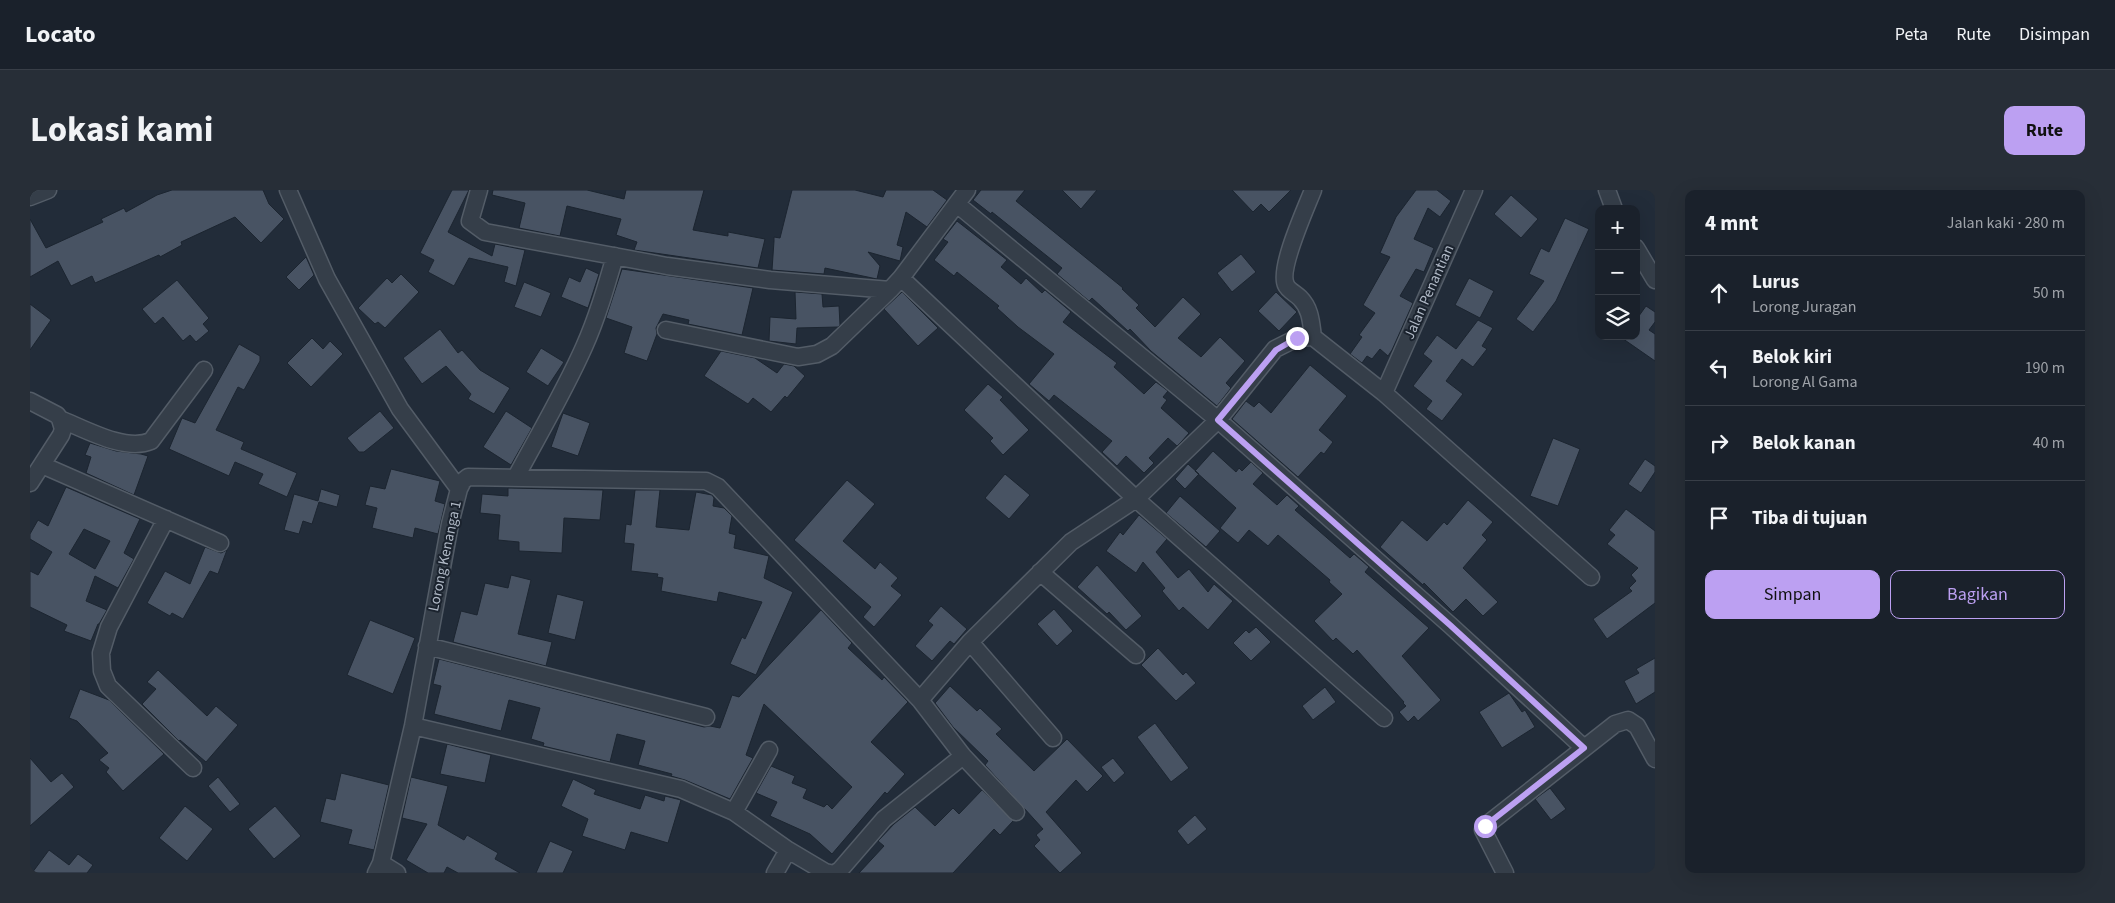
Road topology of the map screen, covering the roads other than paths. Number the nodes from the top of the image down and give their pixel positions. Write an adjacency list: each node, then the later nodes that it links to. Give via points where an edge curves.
1 (48, 190): 8 (street)
2 (288, 190): 26 (street, Lorong Kenanga 1, via 327,279 400,409)
3 (479, 190): 12 (street, via 470,221 485,232)
4 (967, 190): 9 (street)
5 (1313, 190): 17 (street, via 1284,274 1286,285 1310,313)
6 (1474, 190): 19 (street, Jalan Penantian)
7 (1607, 190): 10 (street)
8 (30, 197)
9 (958, 205): 13 (street); 22 (street)
10 (1613, 205)
11 (1637, 250): 14 (street)
12 (615, 256): 15 (street, via 770,280); 24 (street, via 584,345)
13 (902, 278): 15 (street); 27 (street)
14 (1655, 280)
15 (890, 290): 16 (street, via 832,346 818,354 798,357)
16 (666, 330)
17 (1313, 337): 19 (street); 22 (street, via 1297,338 1276,350)
18 (204, 370): 21 (street, via 151,441 142,445 114,440)
19 (1384, 393): 31 (street)
20 (30, 401): 21 (street)
21 (60, 419): 23 (street, via 63,430)
22 (1218, 420): 27 (street); 40 (street)
23 (42, 465): 25 (street); 28 (street)
24 (516, 477): 26 (street, via 468,477); 35 (street, via 706,481 718,487)
25 (30, 483)
26 (459, 489): 33 (street, Lorong Kenanga 1)
27 (1136, 499): 30 (street, via 1071,542); 37 (street)
28 (166, 519): 29 (street); 44 (street, via 109,627 101,653 102,671 108,686)
29 (220, 544)
30 (1040, 572): 32 (street); 34 (street)
31 (1591, 577)
32 (970, 642): 35 (street); 39 (street)
33 (427, 646): 36 (street); 38 (street, Lorong Kenanga 1)
34 (1136, 655)
35 (920, 700): 42 (street)
36 (706, 717)
37 (1384, 718)
38 (413, 726): 45 (street, via 682,789); 48 (street, Lorong Kenanga 1)
39 (1053, 738)
40 (1584, 748): 43 (street, via 1615,724 1628,720 1637,726); 53 (street, via 1485,826 1483,830)
41 (769, 750): 45 (street)
42 (963, 756): 46 (street); 52 (street, via 884,819)
43 (1655, 759)
44 (193, 768)
45 (734, 812): 47 (street)
46 (1016, 812)
47 (788, 850): 50 (street); 51 (street)
48 (378, 868): 49 (street)
49 (397, 873)
50 (775, 873)
51 (830, 873)
52 (834, 873)
53 (1505, 873)

